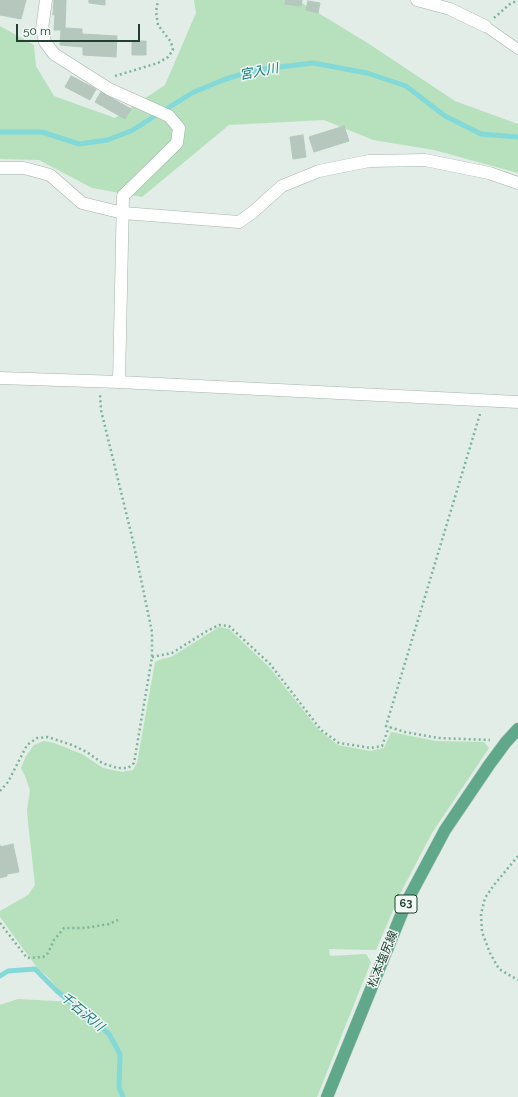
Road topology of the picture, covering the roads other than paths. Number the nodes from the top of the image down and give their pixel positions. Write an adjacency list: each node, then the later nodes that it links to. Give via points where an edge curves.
1 (46, 0): 7 (street, via 42,29 45,42 54,54 104,86 169,116 179,128 177,144 124,196)
2 (416, 0): 3 (street, via 450,9)
3 (485, 26): 4 (lane)
4 (518, 49)
5 (0, 168): 7 (street, via 24,168 50,176 82,203)
6 (518, 183): 7 (street, via 489,173 425,160 368,162 319,171 282,186 239,222)
7 (123, 213): 9 (street)
8 (0, 378): 9 (street)
9 (119, 382): 10 (street)
10 (518, 402)
11 (518, 729): 12 (main road, 松本塩尻線 / 63, via 506,742 445,830 406,903)
12 (328, 1097)

